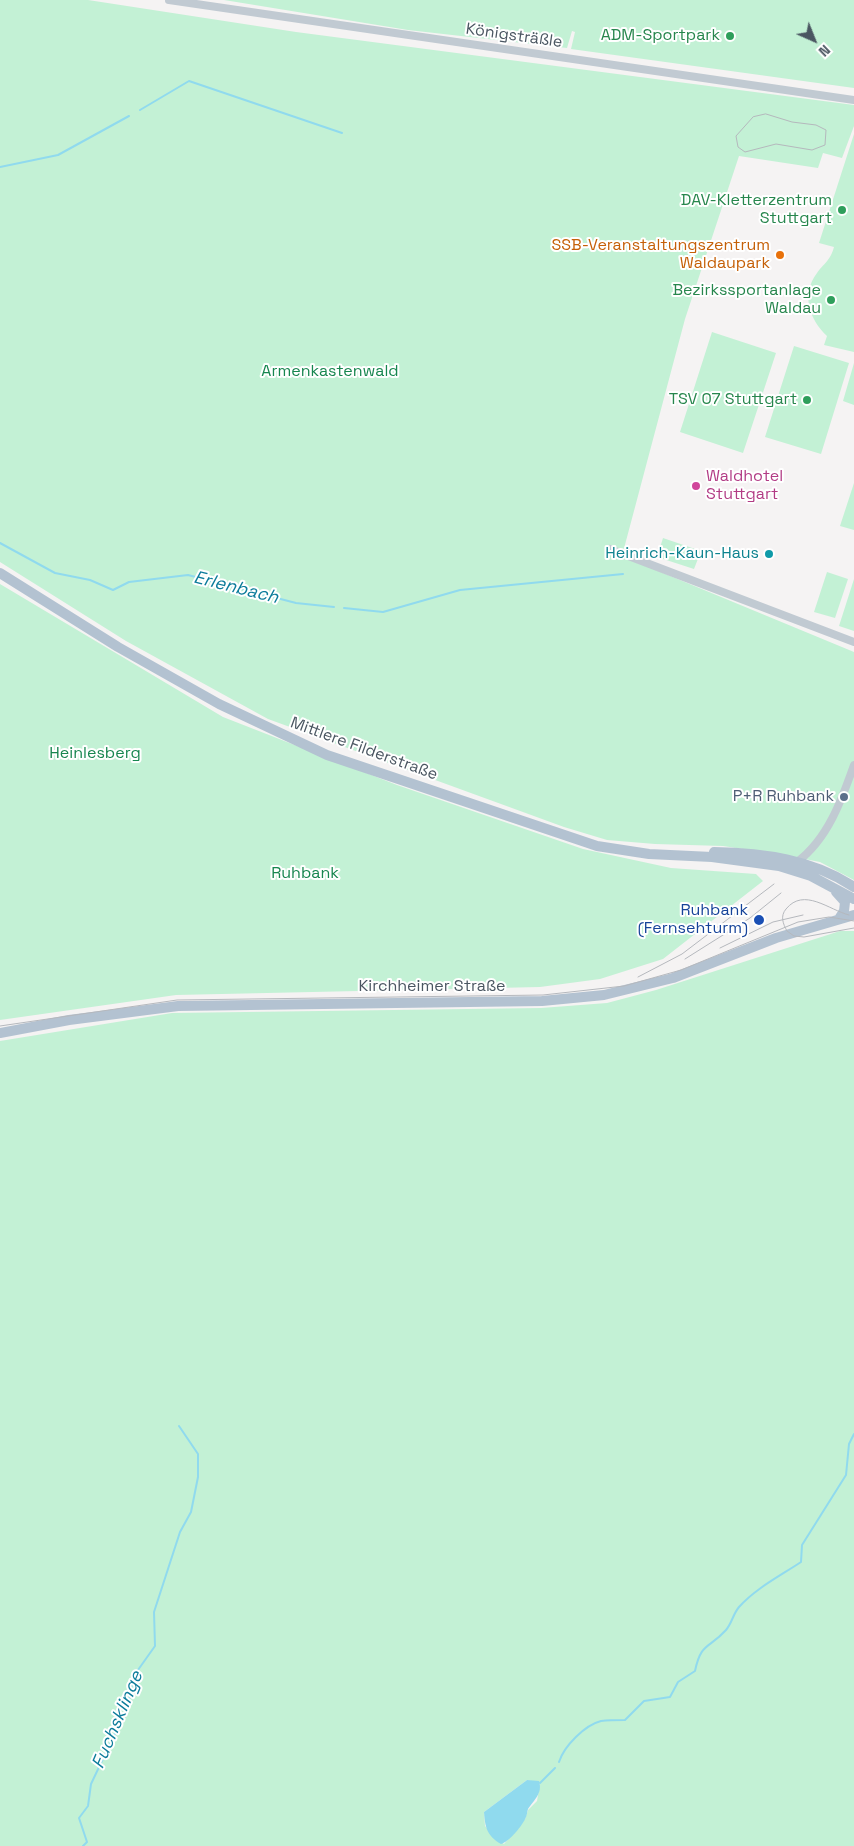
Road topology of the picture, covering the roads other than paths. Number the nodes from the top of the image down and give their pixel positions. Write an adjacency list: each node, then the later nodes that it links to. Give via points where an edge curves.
1 (169, 0): 2 (street, Königsträßle)
2 (854, 100)
3 (610, 549): 5 (street)
4 (0, 573): 7 (main road, Mittlere Filderstraße, via 118,647 219,704 327,755 596,846)
5 (854, 642)
6 (854, 764): 8 (street, via 838,807 826,828 809,852)
7 (662, 855): 8 (main road, Mittlere Filderstraße, via 743,853); 9 (main road, Mittlere Filderstraße, via 712,857)
8 (797, 862): 9 (main road); 11 (main road, Mittlere Filderstraße, via 820,869)
9 (779, 866): 10 (main road, Mittlere Filderstraße)
10 (831, 885): 12 (main road, Mittlere Filderstraße); 14 (main road, via 845,902)
11 (854, 887)
12 (854, 899)
13 (854, 915): 14 (main road, Kirchheimer Straße)
14 (839, 919): 15 (main road, Kirchheimer Straße, via 776,938 673,978 604,995 542,1001 178,1006 69,1020)
15 (0, 1033)

